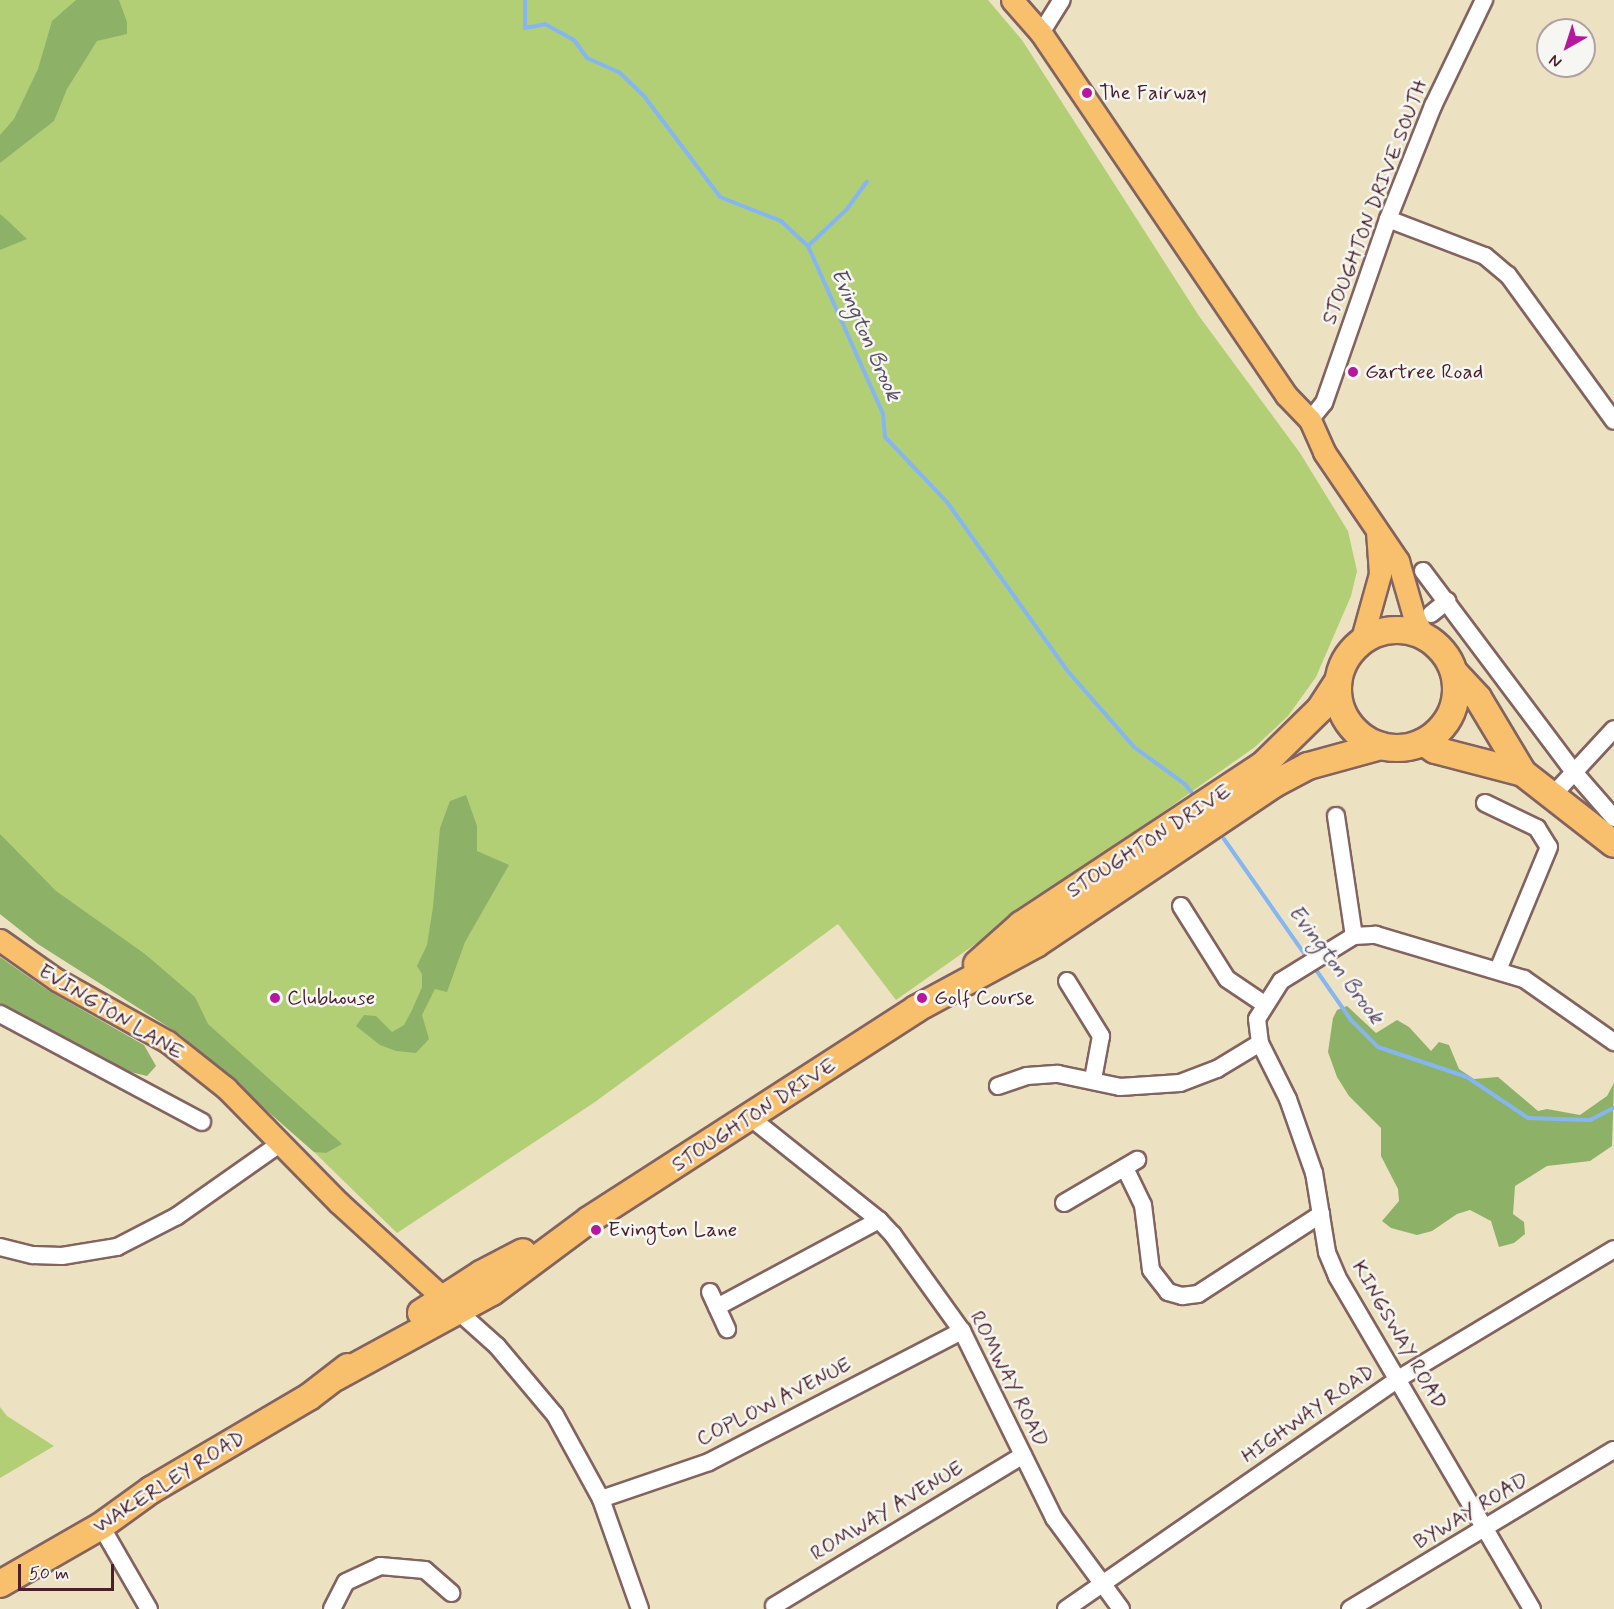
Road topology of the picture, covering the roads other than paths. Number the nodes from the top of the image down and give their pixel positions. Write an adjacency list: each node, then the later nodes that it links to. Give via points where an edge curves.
1 (1012, 0): 4 (main road)
2 (1062, 0): 4 (street)
3 (1484, 0): 5 (street, STOUGHTON DRIVE SOUTH, via 1433,106)
4 (1041, 33): 6 (main road, via 1286,395)
5 (1388, 219): 6 (street, STOUGHTON DRIVE SOUTH, via 1324,403); 7 (street, via 1485,256 1508,275)
6 (1310, 420): 8 (main road, via 1324,452)
7 (1614, 421)
8 (1377, 530): 11 (main road, via 1398,561 1415,621); 12 (main road, via 1380,574)
9 (1424, 571): 10 (street)
10 (1447, 601): 11 (street); 18 (street)
11 (1427, 625): 12 (highway, via 1384,631); 13 (highway)
12 (1361, 642): 14 (highway, via 1348,655)
13 (1454, 672): 16 (highway, via 1456,698 1449,719); 19 (highway, via 1478,698)
14 (1338, 681): 17 (highway, via 1344,715 1357,732); 30 (highway, STOUGHTON DRIVE, via 1320,709 1263,765 1021,924)
15 (1614, 729): 18 (street)
16 (1423, 742): 17 (highway, via 1399,748); 19 (highway, via 1436,750)
17 (1381, 746): 30 (highway, STOUGHTON DRIVE, via 1308,766 1274,784 1036,944)
18 (1574, 772): 20 (street); 23 (street)
19 (1523, 773): 20 (highway)
20 (1552, 796): 24 (highway)
21 (1485, 803): 28 (street, via 1537,828 1550,847)
22 (1336, 816): 26 (street)
23 (1614, 818)
24 (1614, 844)
25 (1181, 906): 31 (street, via 1227,979)
26 (1354, 936): 28 (street, via 1398,939); 31 (street, KINGSWAY ROAD, via 1281,981)
27 (0, 940): 39 (main road, EVINGTON LANE, via 57,980 168,1042 226,1088)
28 (1498, 970): 33 (street, via 1537,986)
29 (1067, 981): 35 (street, via 1101,1036)
30 (948, 990): 37 (highway, STOUGHTON DRIVE)
31 (1264, 1004): 34 (street, KINGSWAY ROAD, via 1257,1019)
32 (0, 1014): 38 (street)
33 (1614, 1042)
34 (1260, 1043): 35 (street, via 1217,1069 1180,1083 1120,1087); 41 (street, KINGSWAY ROAD, via 1302,1135 1314,1173)
35 (1093, 1079): 36 (street, via 1038,1075)
36 (998, 1086)
37 (751, 1118): 42 (street, ROMWAY ROAD); 45 (highway, STOUGHTON DRIVE, via 589,1220 481,1274)
38 (202, 1122)
39 (281, 1143): 43 (street, via 177,1216 117,1247 62,1256 33,1255); 45 (main road, EVINGTON LANE)
40 (1064, 1203): 41 (street, via 1131,1164 1143,1205 1151,1270 1168,1292 1182,1296 1198,1294)
41 (1320, 1214): 48 (street, KINGSWAY ROAD, via 1337,1276)
42 (879, 1220): 46 (street, via 713,1300); 47 (street, ROMWAY ROAD)
43 (0, 1247)
44 (1614, 1249): 48 (street, HIGHWAY ROAD)
45 (450, 1304): 51 (street, EVINGTON LANE, via 531,1382 555,1415); 52 (highway, WAKERLEY ROAD, via 151,1490)
46 (727, 1329)
47 (962, 1331): 50 (street, ROMWAY ROAD); 51 (street, COPLOW AVENUE, via 709,1462)
48 (1398, 1379): 53 (street, KINGSWAY ROAD); 55 (street, HIGHWAY ROAD)
49 (1614, 1450): 53 (street, BYWAY ROAD)
50 (1023, 1455): 55 (street, ROMWAY ROAD, via 1054,1518); 57 (street, ROMWAY AVENUE)
51 (601, 1499): 60 (street, EVINGTON LANE)
52 (101, 1526): 54 (highway, WAKERLEY ROAD); 58 (street)
53 (1485, 1529): 63 (street, BYWAY ROAD); 64 (street, KINGSWAY ROAD)
54 (0, 1584)
55 (1104, 1585): 61 (street, HIGHWAY ROAD); 62 (street, ROMWAY ROAD)
56 (451, 1593): 59 (street, via 425,1570 380,1566 346,1582)
57 (774, 1606)
58 (149, 1609)
59 (332, 1609)
60 (640, 1609)
61 (1066, 1609)
62 (1121, 1609)
63 (1350, 1609)
64 (1532, 1609)

